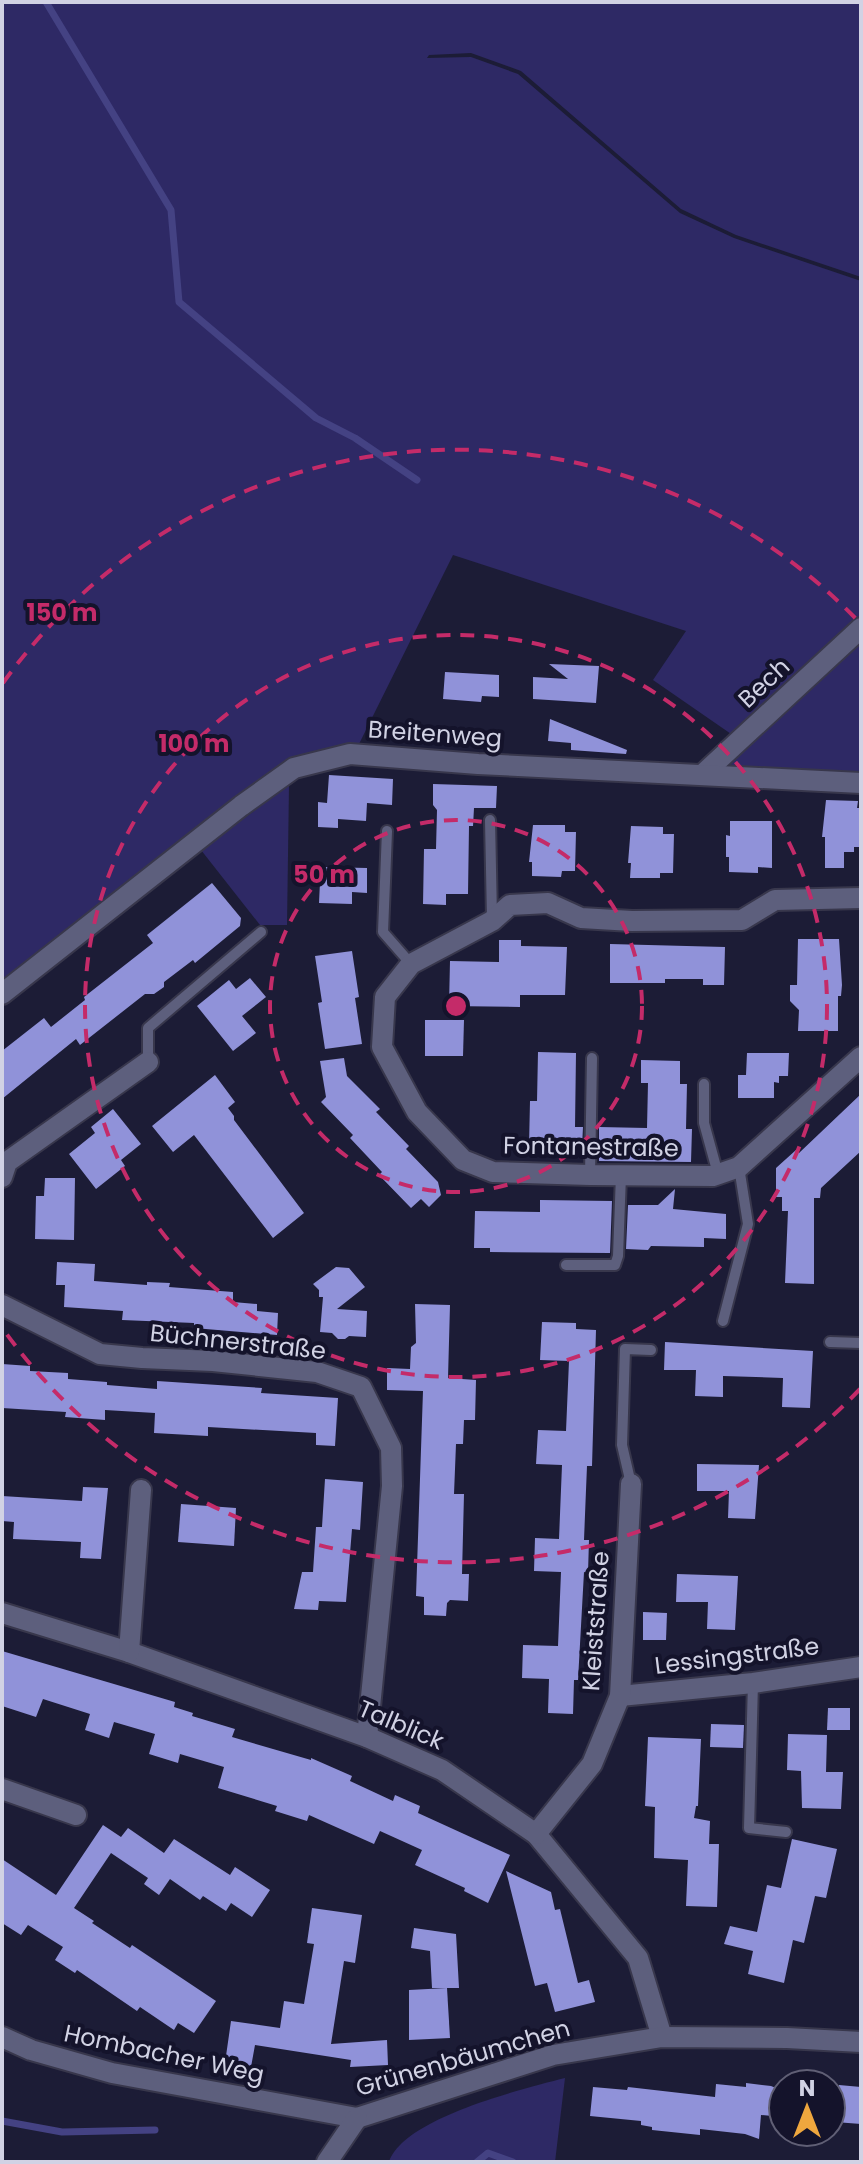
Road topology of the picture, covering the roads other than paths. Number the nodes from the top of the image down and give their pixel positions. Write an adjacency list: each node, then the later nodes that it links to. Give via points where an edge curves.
1 (861, 628): 2 (street, Bech)
2 (702, 775): 3 (street, Breitenweg); 10 (street, Breitenweg, via 350,754 294,768)
3 (861, 783)
4 (490, 820): 7 (lane)
5 (387, 831): 9 (lane, via 383,932)
6 (861, 898): 7 (street, via 775,900 742,920 581,918 548,903 510,905)
7 (492, 921): 9 (street)
8 (261, 932): 13 (lane, via 148,1028)
9 (411, 964): 17 (street, Fontanestraße, via 385,997 382,1047 417,1112 463,1160 493,1172)
10 (2, 994)
11 (861, 1057): 15 (street, Fontanestraße)
12 (592, 1058): 17 (lane)
13 (148, 1062): 19 (street, via 7,1162)
14 (704, 1084): 16 (lane, via 704,1123)
15 (739, 1167): 16 (street, Fontanestraße); 22 (lane, via 748,1224)
16 (718, 1174): 18 (street, Fontanestraße)
17 (590, 1175): 18 (street, Fontanestraße)
18 (621, 1175): 20 (lane, via 615,1265)
19 (2, 1177)
20 (566, 1265)
21 (2, 1305): 33 (street, Büchnerstraße, via 100,1354 317,1372 361,1387 391,1448)
22 (723, 1321)
23 (830, 1342): 24 (lane)
24 (861, 1343)
25 (651, 1350): 26 (lane, via 625,1349 622,1445)
26 (631, 1484): 32 (street, Kleiststraße)
27 (141, 1490): 29 (street)
28 (2, 1613): 29 (street, Talblick)
29 (129, 1652): 33 (street, Talblick)
30 (861, 1667): 31 (street, Lessingstraße)
31 (753, 1683): 32 (street, Lessingstraße); 36 (lane, via 749,1828)
32 (620, 1696): 37 (street, Kleiststraße, via 592,1764)
33 (367, 1737): 37 (street, Talblick, via 442,1770)
34 (2, 1789): 35 (street)
35 (76, 1815)
36 (786, 1832)
37 (536, 1834): 39 (street, Talblick, via 638,1958)
38 (2, 2037): 41 (street, Hombacher Weg, via 112,2073)
39 (662, 2037): 40 (street, Grünenbäumchen); 42 (street, Grünenbäumchen, via 553,2055)
40 (861, 2042)
41 (271, 2104): 42 (street, Grünenbäumchen)
42 (357, 2118): 43 (street)
43 (327, 2162)

